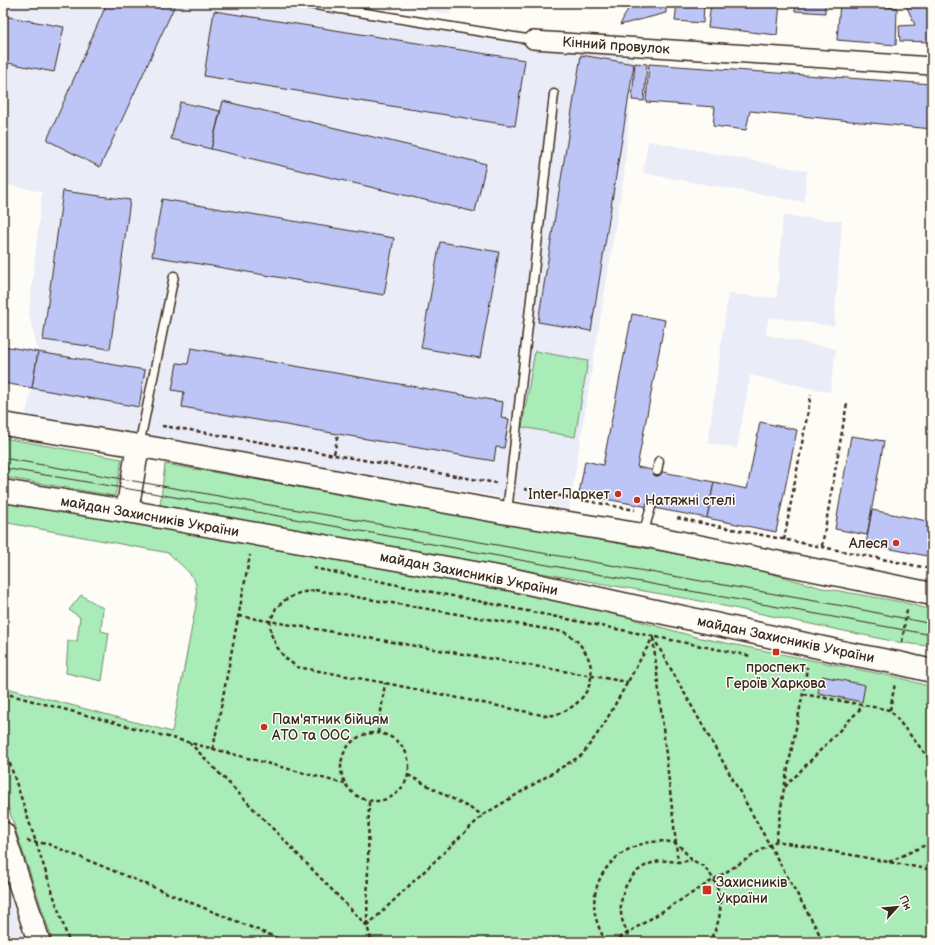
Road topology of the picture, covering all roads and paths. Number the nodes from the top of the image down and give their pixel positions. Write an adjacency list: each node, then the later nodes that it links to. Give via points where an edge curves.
1 (303, 3): 2 (lane, Кінний провулок)
2 (533, 40): 3 (street, Кінний провулок)
3 (932, 66)
4 (554, 94): 15 (lane)
5 (174, 276): 9 (lane)
6 (810, 396): 21 (path)
7 (847, 403): 22 (path)
8 (3, 424): 11 (main road)
9 (142, 424): 11 (lane); 12 (path)
10 (338, 434): 12 (path)
11 (138, 446): 18 (main road); 19 (main road)
12 (334, 454): 15 (path)
13 (659, 461): 14 (lane)
14 (657, 471)
15 (510, 486): 17 (path); 19 (lane)
16 (3, 491): 18 (main road, майдан Захисників України)
17 (650, 510): 20 (lane); 21 (path)
18 (127, 511): 34 (main road, майдан Захисників України, via 514,580)
19 (507, 513): 20 (main road)
20 (643, 535): 26 (main road)
21 (784, 540): 22 (path)
22 (822, 546): 25 (path)
23 (243, 554): 28 (path, via 250,555)
24 (312, 568): 30 (path)
25 (932, 569)
26 (932, 594)
27 (908, 603): 31 (path)
28 (239, 616): 29 (path); 48 (path)
29 (270, 622): 35 (path); 35 (path, via 276,608 285,600 299,593 315,590 564,632 581,646 587,655); 38 (path, via 271,634 277,647 285,658 297,667)
30 (653, 637): 32 (path); 37 (path); 60 (path); 61 (path)
31 (901, 643)
32 (753, 656)
33 (800, 665): 39 (path, via 808,667)
34 (932, 671)
35 (592, 676): 37 (path); 38 (path, via 590,685 580,700 565,712 547,716)
36 (896, 678): 44 (path)
37 (628, 682): 54 (path, via 603,726 582,755)
38 (385, 683): 45 (path)
39 (805, 683): 40 (path); 42 (path)
40 (820, 685)
41 (3, 693): 46 (path)
42 (803, 694): 43 (path); 52 (path)
43 (864, 706): 44 (path); 52 (path)
44 (890, 710): 49 (path)
45 (378, 733): 50 (path, via 394,739 405,750 409,761); 51 (path, via 356,738 348,746 340,768)
46 (189, 742): 48 (path); 67 (path)
47 (3, 743): 57 (path)
48 (213, 749): 51 (path)
49 (932, 762)
50 (408, 776): 53 (path, via 400,791 391,798); 54 (path)
51 (345, 784): 53 (path, via 358,797)
52 (784, 788): 58 (path)
53 (369, 801): 67 (path)
54 (483, 815): 67 (path)
55 (3, 833): 72 (main road)
56 (24, 840): 57 (path)
57 (36, 841): 73 (path); 74 (path)
58 (776, 841): 61 (path); 64 (path)
59 (932, 842): 64 (path)
60 (677, 844): 62 (path); 63 (path); 78 (path, via 654,841 637,844 622,852 609,864 600,879 595,895 595,913 599,930)
61 (769, 845): 66 (path); 70 (path)
62 (692, 859): 63 (path); 66 (path)
63 (678, 862): 69 (path, via 662,861 649,864 637,871 628,881 620,907 622,921)
64 (889, 862): 65 (path)
65 (932, 870)
66 (714, 880): 69 (path); 81 (path, via 721,910 717,927)
67 (367, 926): 75 (path)
68 (3, 929): 71 (path)
69 (628, 933): 79 (path); 80 (path)
70 (819, 933): 82 (path); 83 (path)
71 (7, 942)
72 (39, 942)
73 (69, 942)
74 (287, 942)
75 (372, 942)
76 (403, 942): 77 (path, via 454,939)
77 (486, 942)
78 (606, 942)
79 (613, 942)
80 (631, 942)
81 (708, 942)
82 (817, 942)
83 (824, 942)

